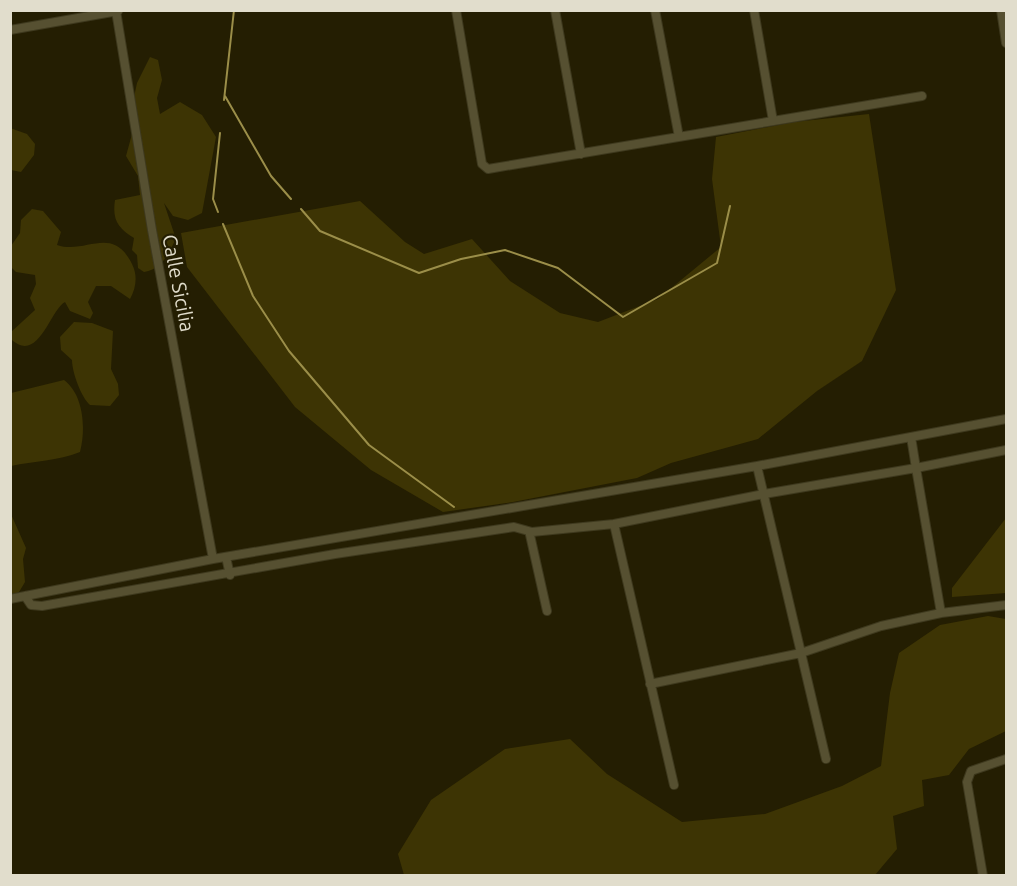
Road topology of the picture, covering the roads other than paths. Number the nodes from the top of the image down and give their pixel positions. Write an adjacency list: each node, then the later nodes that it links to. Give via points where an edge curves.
1 (456, 10): 12 (street, via 482,164 488,169)
2 (555, 10): 12 (street)
3 (655, 10): 11 (street)
4 (754, 10): 10 (street)
5 (1001, 10): 8 (street)
6 (118, 11): 7 (street); 22 (street, Calle Sicilia, via 152,230)
7 (10, 30)
8 (1006, 44)
9 (922, 96): 10 (street)
10 (773, 121): 11 (street)
11 (679, 137): 12 (street)
12 (580, 154)
13 (1006, 419): 14 (street)
14 (911, 437): 16 (street); 17 (street)
15 (1006, 450): 17 (street)
16 (757, 466): 18 (street); 21 (street)
17 (916, 468): 18 (street); 28 (street)
18 (764, 494): 19 (street); 29 (street)
19 (614, 524): 20 (street); 30 (street)
20 (532, 532): 23 (street, via 514,527 335,554); 27 (street)
21 (226, 557): 22 (street); 23 (street)
22 (213, 559): 24 (street)
23 (230, 575): 24 (street, via 42,606 31,605)
24 (25, 596): 25 (street)
25 (10, 599)
26 (1006, 605): 28 (street)
27 (547, 611)
28 (941, 613): 29 (street, via 881,626)
29 (801, 653): 30 (street); 31 (street)
30 (650, 684): 33 (street)
31 (826, 759)
32 (1006, 759): 34 (street, via 971,771 967,782)
33 (674, 785)
34 (983, 876)

